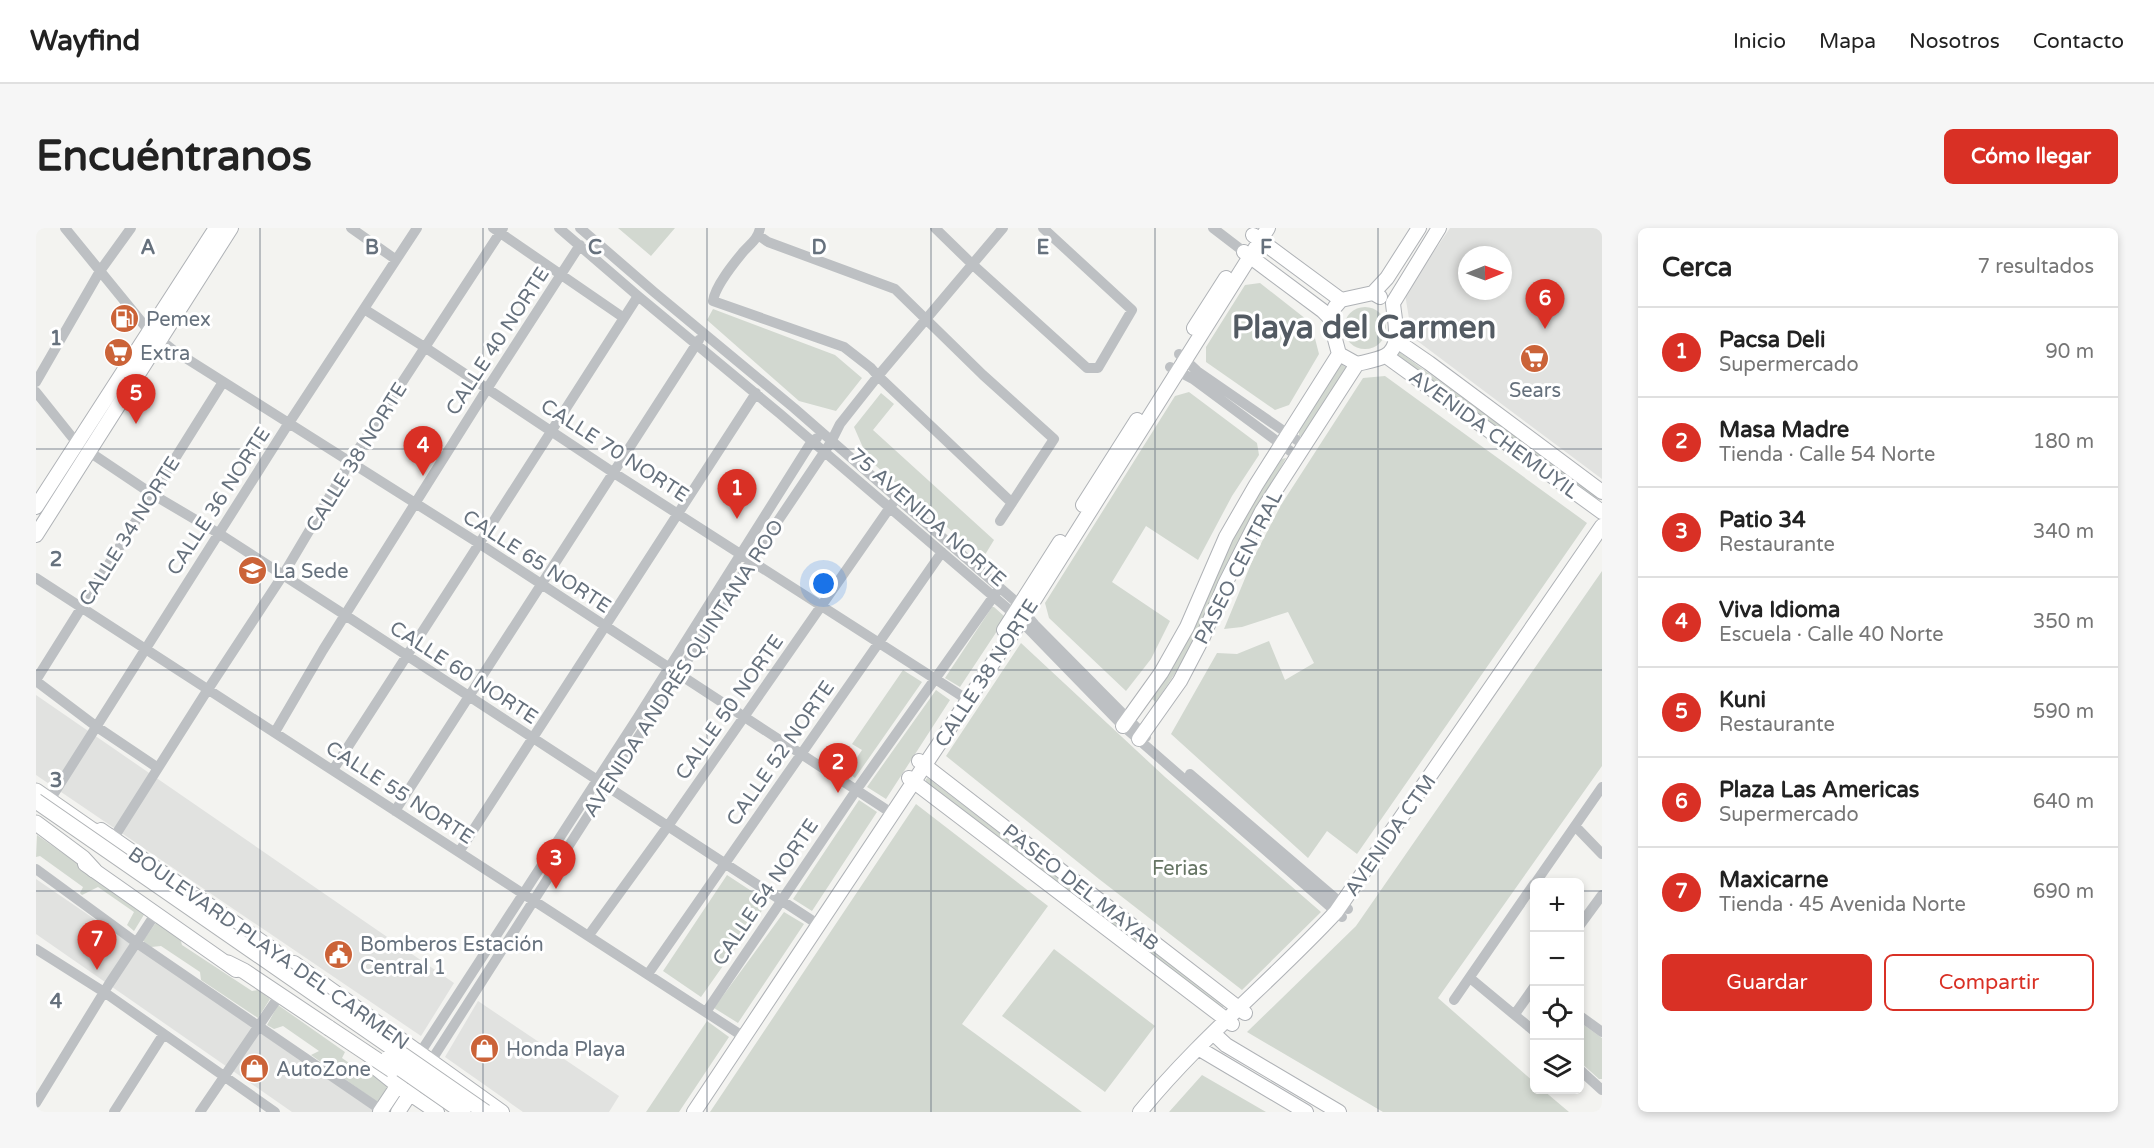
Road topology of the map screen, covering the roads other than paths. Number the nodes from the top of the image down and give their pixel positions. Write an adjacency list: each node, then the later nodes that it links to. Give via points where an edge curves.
1 (65, 228): 22 (street, CALLE 65 NORTE)
2 (131, 228): 22 (street)
3 (227, 228): 33 (main road)
4 (351, 228): 20 (street)
5 (417, 228): 20 (street, CALLE 36 NORTE)
6 (559, 228): 18 (street, 75 AVENIDA NORTE)
7 (580, 228): 32 (street, 75 AVENIDA NORTE)
8 (935, 228): 21 (street)
9 (1003, 228): 21 (street, AVENIDA ANDRÉS QUINTANA ROO)
10 (1043, 228): 21 (street, via 1132,310 1098,368 1087,369)
11 (1213, 228): 19 (street)
12 (1268, 228): 17 (main road, CALLE 38 NORTE)
13 (1419, 228): 24 (main road)
14 (1439, 228): 27 (main road)
15 (499, 230): 23 (street); 36 (street, CALLE 38 NORTE)
16 (759, 232): 31 (street, via 768,242 895,289); 42 (street, via 714,292 713,301 844,347)
17 (1257, 234): 19 (main road, CALLE 38 NORTE); 26 (main road)
18 (580, 245): 23 (street, CALLE 40 NORTE); 25 (street, 75 AVENIDA NORTE)
19 (1247, 254): 29 (main road); 38 (main road, CALLE 38 NORTE)
20 (395, 259): 28 (street, CALLE 36 NORTE)
21 (972, 264): 31 (street, AVENIDA ANDRÉS QUINTANA ROO)
22 (100, 271): 33 (street, CALLE 65 NORTE); 43 (street)
23 (561, 275): 30 (street); 45 (street, CALLE 40 NORTE)
24 (1373, 293): 26 (main road); 27 (main road)
25 (638, 296): 30 (street); 35 (street, 75 AVENIDA NORTE)
26 (1341, 300): 29 (main road)
27 (1393, 303): 34 (main road)
28 (364, 309): 36 (street, CALLE 70 NORTE); 48 (street, CALLE 36 NORTE)
29 (1329, 317): 37 (main road)
30 (624, 318): 49 (street)
31 (926, 320): 42 (street, AVENIDA ANDRÉS QUINTANA ROO); 61 (street, via 1054,439)
32 (703, 333): 35 (street); 50 (street, 75 AVENIDA NORTE)
33 (155, 336): 44 (street, CALLE 65 NORTE); 53 (main road)
34 (1397, 341): 39 (main road); 58 (main road, AVENIDA CHEMUYIL)
35 (696, 343): 47 (street, 75 AVENIDA NORTE); 57 (street)
36 (426, 348): 45 (street, CALLE 70 NORTE); 56 (street, CALLE 38 NORTE)
37 (1339, 354): 40 (main road); 51 (main road, PASEO CENTRAL)
38 (1182, 356): 41 (main road, CALLE 38 NORTE); 51 (street)
39 (1386, 356): 40 (main road); 65 (main road, AVENIDA CHEMUYIL)
40 (1357, 364): 54 (main road, PASEO CENTRAL)
41 (1174, 369): 51 (street); 82 (main road, CALLE 38 NORTE)
42 (878, 376): 50 (street, AVENIDA ANDRÉS QUINTANA ROO); 61 (street)
43 (36, 381)
44 (223, 382): 48 (street, CALLE 65 NORTE); 59 (street, CALLE 34 NORTE)
45 (487, 389): 49 (street, CALLE 70 NORTE); 62 (street, CALLE 40 NORTE)
46 (36, 392): 53 (street, CALLE 60 NORTE)
47 (756, 393): 52 (street, 75 AVENIDA NORTE); 66 (street)
48 (289, 423): 56 (street, CALLE 65 NORTE); 69 (street, CALLE 36 NORTE)
49 (552, 431): 57 (street, CALLE 70 NORTE); 72 (street)
50 (827, 438): 52 (street); 55 (street, AVENIDA ANDRÉS QUINTANA ROO); 60 (street, 75 AVENIDA NORTE)
51 (1285, 440): 54 (street); 96 (main road, PASEO CENTRAL, via 1226,537 1187,627)
52 (812, 441): 55 (street, 75 AVENIDA NORTE); 74 (street, AVENIDA ANDRÉS QUINTANA ROO)
53 (83, 446): 59 (street, CALLE 60 NORTE); 63 (main road); 70 (main road)
54 (1300, 450): 99 (main road, PASEO CENTRAL, via 1257,522 1180,681)
55 (824, 451): 64 (street, 75 AVENIDA NORTE); 75 (street, AVENIDA ANDRÉS QUINTANA ROO)
56 (350, 462): 62 (street, CALLE 65 NORTE); 76 (street, CALLE 38 NORTE)
57 (614, 473): 66 (street, CALLE 70 NORTE); 78 (street)
58 (1602, 492)
59 (152, 494): 69 (street, CALLE 60 NORTE); 80 (street, CALLE 34 NORTE)
60 (897, 498): 64 (street, CALLE 50 NORTE); 79 (street, 75 AVENIDA NORTE)
61 (1012, 503): 67 (street)
62 (415, 504): 72 (street, CALLE 65 NORTE); 83 (street, CALLE 40 NORTE)
63 (36, 507)
64 (889, 509): 73 (street, 75 AVENIDA NORTE); 81 (street, CALLE 50 NORTE)
65 (1602, 512)
66 (678, 513): 74 (street, CALLE 70 NORTE); 84 (street)
67 (1000, 521)
68 (1602, 526): 127 (main road, AVENIDA CTM)
69 (218, 533): 76 (street, CALLE 60 NORTE); 86 (street, CALLE 36 NORTE)
70 (36, 535)
71 (1602, 540): 134 (main road, AVENIDA CTM)
72 (480, 544): 78 (street, CALLE 65 NORTE); 87 (street)
73 (942, 552): 79 (street, 75 AVENIDA NORTE); 85 (street, CALLE 52 NORTE)
74 (741, 554): 75 (street, CALLE 70 NORTE); 88 (street, AVENIDA ANDRÉS QUINTANA ROO)
75 (752, 561): 81 (street, CALLE 70 NORTE); 89 (street, AVENIDA ANDRÉS QUINTANA ROO)
76 (283, 575): 83 (street, CALLE 60 NORTE); 92 (street, CALLE 38 NORTE)
77 (36, 578): 80 (street, CALLE 55 NORTE)
78 (540, 584): 84 (street, CALLE 65 NORTE); 93 (street)
79 (997, 592): 82 (street, 75 AVENIDA NORTE); 90 (street, CALLE 54 NORTE)
80 (81, 607): 86 (street, CALLE 55 NORTE); 91 (street, CALLE 34 NORTE)
81 (822, 607): 85 (street, CALLE 70 NORTE); 95 (street, CALLE 50 NORTE)
82 (1020, 614): 94 (main road, CALLE 38 NORTE); 96 (street, 75 AVENIDA NORTE)
83 (345, 615): 87 (street, CALLE 60 NORTE); 98 (street, CALLE 40 NORTE)
84 (604, 626): 88 (street, CALLE 65 NORTE); 100 (street)
85 (878, 643): 90 (street, CALLE 70 NORTE); 101 (street, CALLE 52 NORTE)
86 (145, 650): 92 (street, CALLE 55 NORTE); 97 (street, CALLE 36 NORTE)
87 (407, 655): 93 (street, CALLE 60 NORTE); 104 (street)
88 (669, 667): 89 (street, CALLE 65 NORTE); 106 (street, AVENIDA ANDRÉS QUINTANA ROO)
89 (679, 674): 95 (street, CALLE 65 NORTE); 106 (street, AVENIDA ANDRÉS QUINTANA ROO)
90 (936, 679): 94 (street, CALLE 70 NORTE); 109 (street, CALLE 54 NORTE)
91 (36, 681): 97 (street)
92 (207, 690): 98 (street, CALLE 55 NORTE); 103 (street, CALLE 38 NORTE)
93 (470, 696): 100 (street, CALLE 60 NORTE); 113 (street)
94 (964, 698): 102 (main road, CALLE 38 NORTE)
95 (744, 716): 101 (street, CALLE 65 NORTE); 117 (street, CALLE 50 NORTE)
96 (1126, 722): 99 (street, 75 AVENIDA NORTE)
97 (97, 728): 103 (street); 111 (street, CALLE 36 NORTE)
98 (275, 732): 104 (street, CALLE 55 NORTE)
99 (1141, 737): 128 (street, 75 AVENIDA NORTE); 134 (street, 75 AVENIDA NORTE)
100 (533, 739): 106 (street, CALLE 60 NORTE); 121 (street)
101 (802, 754): 109 (street, CALLE 65 NORTE); 123 (street, CALLE 52 NORTE)
102 (921, 763): 105 (main road, CALLE 38 NORTE); 149 (main road, PASEO DEL MAYAB)
103 (158, 768): 120 (street, CALLE 38 NORTE)
104 (333, 771): 113 (street, CALLE 55 NORTE)
105 (911, 779): 114 (main road, CALLE 38 NORTE); 153 (main road, PASEO DEL MAYAB)
106 (602, 783): 117 (street, CALLE 60 NORTE); 130 (street, AVENIDA ANDRÉS QUINTANA ROO); 132 (street, AVENIDA ANDRÉS QUINTANA ROO)
107 (36, 784): 111 (main road, BOULEVARD PLAYA DEL CARMEN)
108 (1602, 787): 118 (street)
109 (857, 789): 114 (street, CALLE 65 NORTE); 133 (street, CALLE 54 NORTE)
110 (36, 791): 120 (highway, via 92,830)
111 (53, 795): 120 (main road, BOULEVARD PLAYA DEL CARMEN)
112 (36, 801): 168 (highway, bridge)
113 (395, 811): 121 (street, CALLE 55 NORTE)
114 (890, 811): 137 (main road, CALLE 38 NORTE)
115 (36, 813): 175 (highway, bridge)
116 (36, 823): 125 (highway)
117 (668, 826): 123 (street, CALLE 60 NORTE); 138 (street, CALLE 50 NORTE)
118 (1575, 826): 122 (street); 126 (street)
119 (36, 830): 125 (main road, BOULEVARD PLAYA DEL CARMEN)
120 (111, 838): 140 (main road, BOULEVARD PLAYA DEL CARMEN)
121 (459, 852): 130 (street, CALLE 55 NORTE)
122 (1602, 854)
123 (725, 863): 133 (street, CALLE 60 NORTE); 143 (street, CALLE 52 NORTE)
124 (36, 869): 139 (street)
125 (94, 870): 135 (main road, BOULEVARD PLAYA DEL CARMEN)
126 (1539, 878)
127 (1355, 885): 128 (street, via 1336,892); 134 (main road, AVENIDA CTM)
128 (1325, 888): 134 (street, 75 AVENIDA NORTE)
129 (1530, 890): 144 (street)
130 (523, 893): 132 (street, CALLE 55 NORTE); 161 (street, AVENIDA ANDRÉS QUINTANA ROO)
131 (1602, 895): 136 (street)
132 (534, 899): 138 (street, CALLE 55 NORTE); 161 (street, AVENIDA ANDRÉS QUINTANA ROO)
133 (782, 900): 137 (street, CALLE 60 NORTE); 150 (street, CALLE 54 NORTE)
134 (1342, 910): 149 (main road, AVENIDA CTM, via 1297,964)
135 (156, 913): 139 (street); 142 (main road, BOULEVARD PLAYA DEL CARMEN)
136 (1584, 920)
137 (816, 922): 158 (main road, CALLE 38 NORTE)
138 (589, 935): 143 (street, CALLE 55 NORTE)
139 (137, 943): 145 (street); 154 (street)
140 (267, 946): 161 (main road, BOULEVARD PLAYA DEL CARMEN); 168 (highway, bridge, via 285,965 459,1088)
141 (37, 953): 145 (street)
142 (228, 963): 147 (main road, BOULEVARD PLAYA DEL CARMEN); 175 (highway, bridge, via 244,970 445,1107)
143 (648, 974): 150 (street, CALLE 55 NORTE)
144 (1470, 978): 148 (street); 151 (street)
145 (104, 992): 157 (street); 167 (street)
146 (1530, 993): 151 (street)
147 (277, 999): 154 (street); 164 (main road, BOULEVARD PLAYA DEL CARMEN)
148 (1454, 1000)
149 (1242, 1010): 153 (main road, AVENIDA CTM)
150 (706, 1012): 158 (street, CALLE 55 NORTE)
151 (1515, 1014): 155 (street)
152 (1584, 1019): 156 (street)
153 (1230, 1022): 159 (main road, AVENIDA CTM)
154 (260, 1026): 163 (street); 169 (street)
155 (1530, 1027)
156 (1602, 1032)
157 (163, 1035): 163 (street); 170 (street)
158 (741, 1035): 177 (main road, CALLE 38 NORTE); 178 (main road, CALLE 38 NORTE)
159 (1216, 1036): 160 (main road, AVENIDA CTM); 182 (main road)
160 (1201, 1050): 179 (main road, AVENIDA CTM, via 1158,1089); 180 (main road, AVENIDA CTM); 181 (main road)
161 (425, 1057): 164 (main road, AVENIDA ANDRÉS QUINTANA ROO); 166 (main road, AVENIDA ANDRÉS QUINTANA ROO); 176 (main road, BOULEVARD PLAYA DEL CARMEN)
162 (1584, 1074): 165 (street)
163 (224, 1075): 171 (street); 172 (street)
164 (397, 1085): 166 (main road, BOULEVARD PLAYA DEL CARMEN); 169 (main road)
165 (1602, 1090)
166 (410, 1094): 173 (main road); 174 (main road, BOULEVARD PLAYA DEL CARMEN)
167 (36, 1103)
168 (482, 1110)
169 (382, 1111)
170 (114, 1112)
171 (200, 1112)
172 (275, 1112)
173 (398, 1112)
174 (437, 1112)
175 (461, 1112)
176 (502, 1112)
177 (686, 1112)
178 (694, 1112)
179 (1140, 1112)
180 (1150, 1112)
181 (1306, 1112)
182 (1339, 1112)

